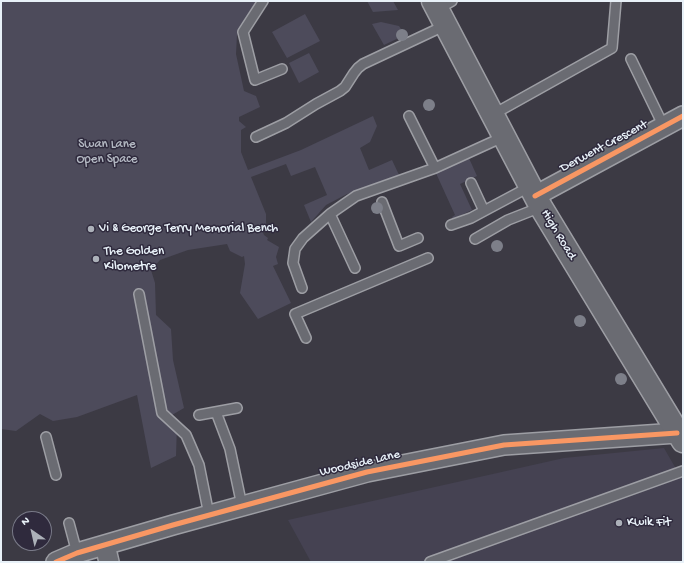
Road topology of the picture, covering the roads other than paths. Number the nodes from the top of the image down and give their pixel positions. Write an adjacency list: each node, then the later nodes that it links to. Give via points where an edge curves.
1 (263, 1): 5 (lane, via 243,32 255,80)
2 (616, 1): 6 (lane, via 612,48)
3 (442, 9): 6 (main road, High Road); 10 (lane, via 358,68 340,91 286,123)
4 (630, 59): 9 (lane)
5 (282, 69)
6 (492, 115): 11 (main road, High Road)
7 (409, 116): 12 (lane)
8 (683, 116): 9 (street, Derwent Crescent)
9 (664, 127): 14 (street, Derwent Crescent)
10 (256, 137)
11 (503, 137): 12 (lane); 14 (main road, High Road)
12 (435, 168): 17 (lane, via 356,196)
13 (471, 183): 16 (lane)
14 (535, 197): 16 (lane); 20 (lane, via 508,220); 30 (main road, High Road)
15 (382, 202): 19 (lane, via 399,246)
16 (484, 211): 18 (lane)
17 (330, 214): 22 (lane); 23 (lane, via 303,238 295,249 293,263)
18 (451, 225)
19 (418, 238)
20 (475, 239)
21 (428, 258): 25 (lane, via 295,314)
22 (355, 268)
23 (302, 288)
24 (139, 294): 34 (lane, via 162,413 186,435 199,465)
25 (306, 338)
26 (237, 408): 27 (lane)
27 (216, 412): 28 (lane); 33 (lane, via 230,449)
28 (199, 415)
29 (46, 437): 32 (lane)
30 (680, 437): 33 (street, Woodside Lane, via 504,445 367,472)
31 (683, 471): 39 (lane)
32 (56, 476)
33 (242, 506): 34 (street, Woodside Lane)
34 (209, 515): 37 (street, Woodside Lane)
35 (69, 523): 36 (lane)
36 (77, 553): 37 (street, Woodside Lane); 38 (street, Woodside Lane)
37 (107, 553)
38 (56, 562)
39 (430, 562)

